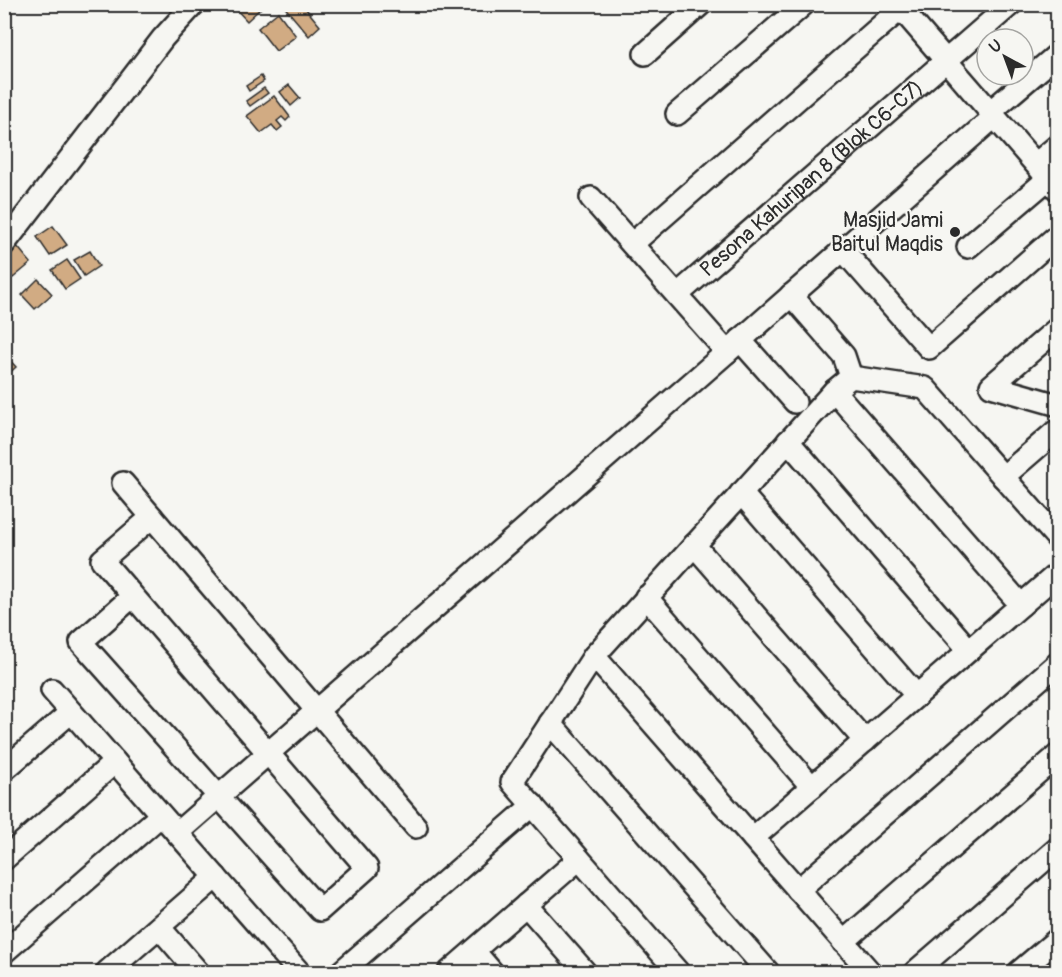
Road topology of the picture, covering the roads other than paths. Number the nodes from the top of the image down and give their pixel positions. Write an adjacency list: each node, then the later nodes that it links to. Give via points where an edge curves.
1 (194, 4): 15 (street, via 163,38)
2 (701, 4): 6 (street)
3 (804, 4): 9 (street)
4 (1011, 4): 8 (street, Pesona Kahuripan 8 (Blok C6-C7))
5 (901, 6): 8 (street); 16 (street)
6 (645, 54)
7 (1058, 54): 10 (street)
8 (946, 61): 10 (street); 19 (street, Pesona Kahuripan 8 (Blok C6-C7))
9 (677, 114)
10 (992, 115): 12 (street); 18 (street)
11 (1058, 145): 12 (street)
12 (1047, 178): 17 (street)
13 (591, 198): 16 (street)
14 (1058, 235): 18 (street, via 929,348)
15 (4, 244)
16 (632, 244): 19 (street)
17 (968, 247)
18 (843, 250): 20 (street)
19 (677, 295): 22 (street)
20 (791, 295): 22 (street); 23 (street, via 844,356)
21 (1058, 328): 26 (street, via 991,386)
22 (734, 346): 25 (street); 44 (street)
23 (851, 377): 24 (street); 29 (street, via 925,388)
24 (834, 391): 28 (street); 38 (street)
25 (795, 402)
26 (1058, 405)
27 (1058, 436): 29 (street, via 1054,432)
28 (788, 441): 31 (street); 39 (street)
29 (1003, 477): 33 (street)
30 (123, 483): 32 (street)
31 (741, 493): 34 (street); 43 (street)
32 (152, 517): 36 (street, via 102,560); 44 (street)
33 (1058, 539)
34 (694, 545): 37 (street); 47 (street)
35 (1058, 573): 38 (street)
36 (133, 596): 48 (street); 53 (street, via 81,642)
37 (646, 597): 40 (street); 52 (street)
38 (1021, 605): 39 (street)
39 (969, 650): 43 (street)
40 (594, 656): 46 (street); 58 (street)
41 (1058, 663): 63 (street)
42 (52, 690): 45 (street)
43 (917, 696): 47 (street)
44 (317, 711): 48 (street); 56 (street)
45 (71, 712): 50 (street); 51 (street)
46 (550, 723): 54 (street, via 512,782); 78 (street)
47 (865, 741): 52 (street)
48 (268, 753): 53 (street); 53 (street, via 367,868 321,910)
49 (1058, 755): 67 (street)
50 (115, 762): 55 (street); 60 (street)
51 (4, 770)
52 (812, 787): 58 (street)
53 (219, 796): 57 (street)
54 (533, 805): 61 (street); 73 (street)
55 (161, 814): 57 (street); 69 (street)
56 (416, 827)
57 (177, 833): 62 (street)
58 (753, 838): 63 (street)
59 (1058, 848): 80 (street)
60 (4, 859)
61 (579, 859): 64 (street); 77 (street)
62 (216, 877): 65 (street); 72 (street)
63 (798, 890): 67 (street)
64 (526, 905): 68 (street); 76 (street)
65 (159, 927): 70 (street); 71 (street)
66 (1058, 939): 81 (street)
67 (843, 942): 79 (street)
68 (474, 951): 74 (street); 75 (street)
69 (4, 952)
70 (107, 972)
71 (198, 972)
72 (299, 972)
73 (341, 972)
74 (449, 972)
75 (492, 972)
76 (585, 972)
77 (678, 972)
78 (768, 972)
79 (870, 972)
80 (915, 972)
81 (1019, 972)

